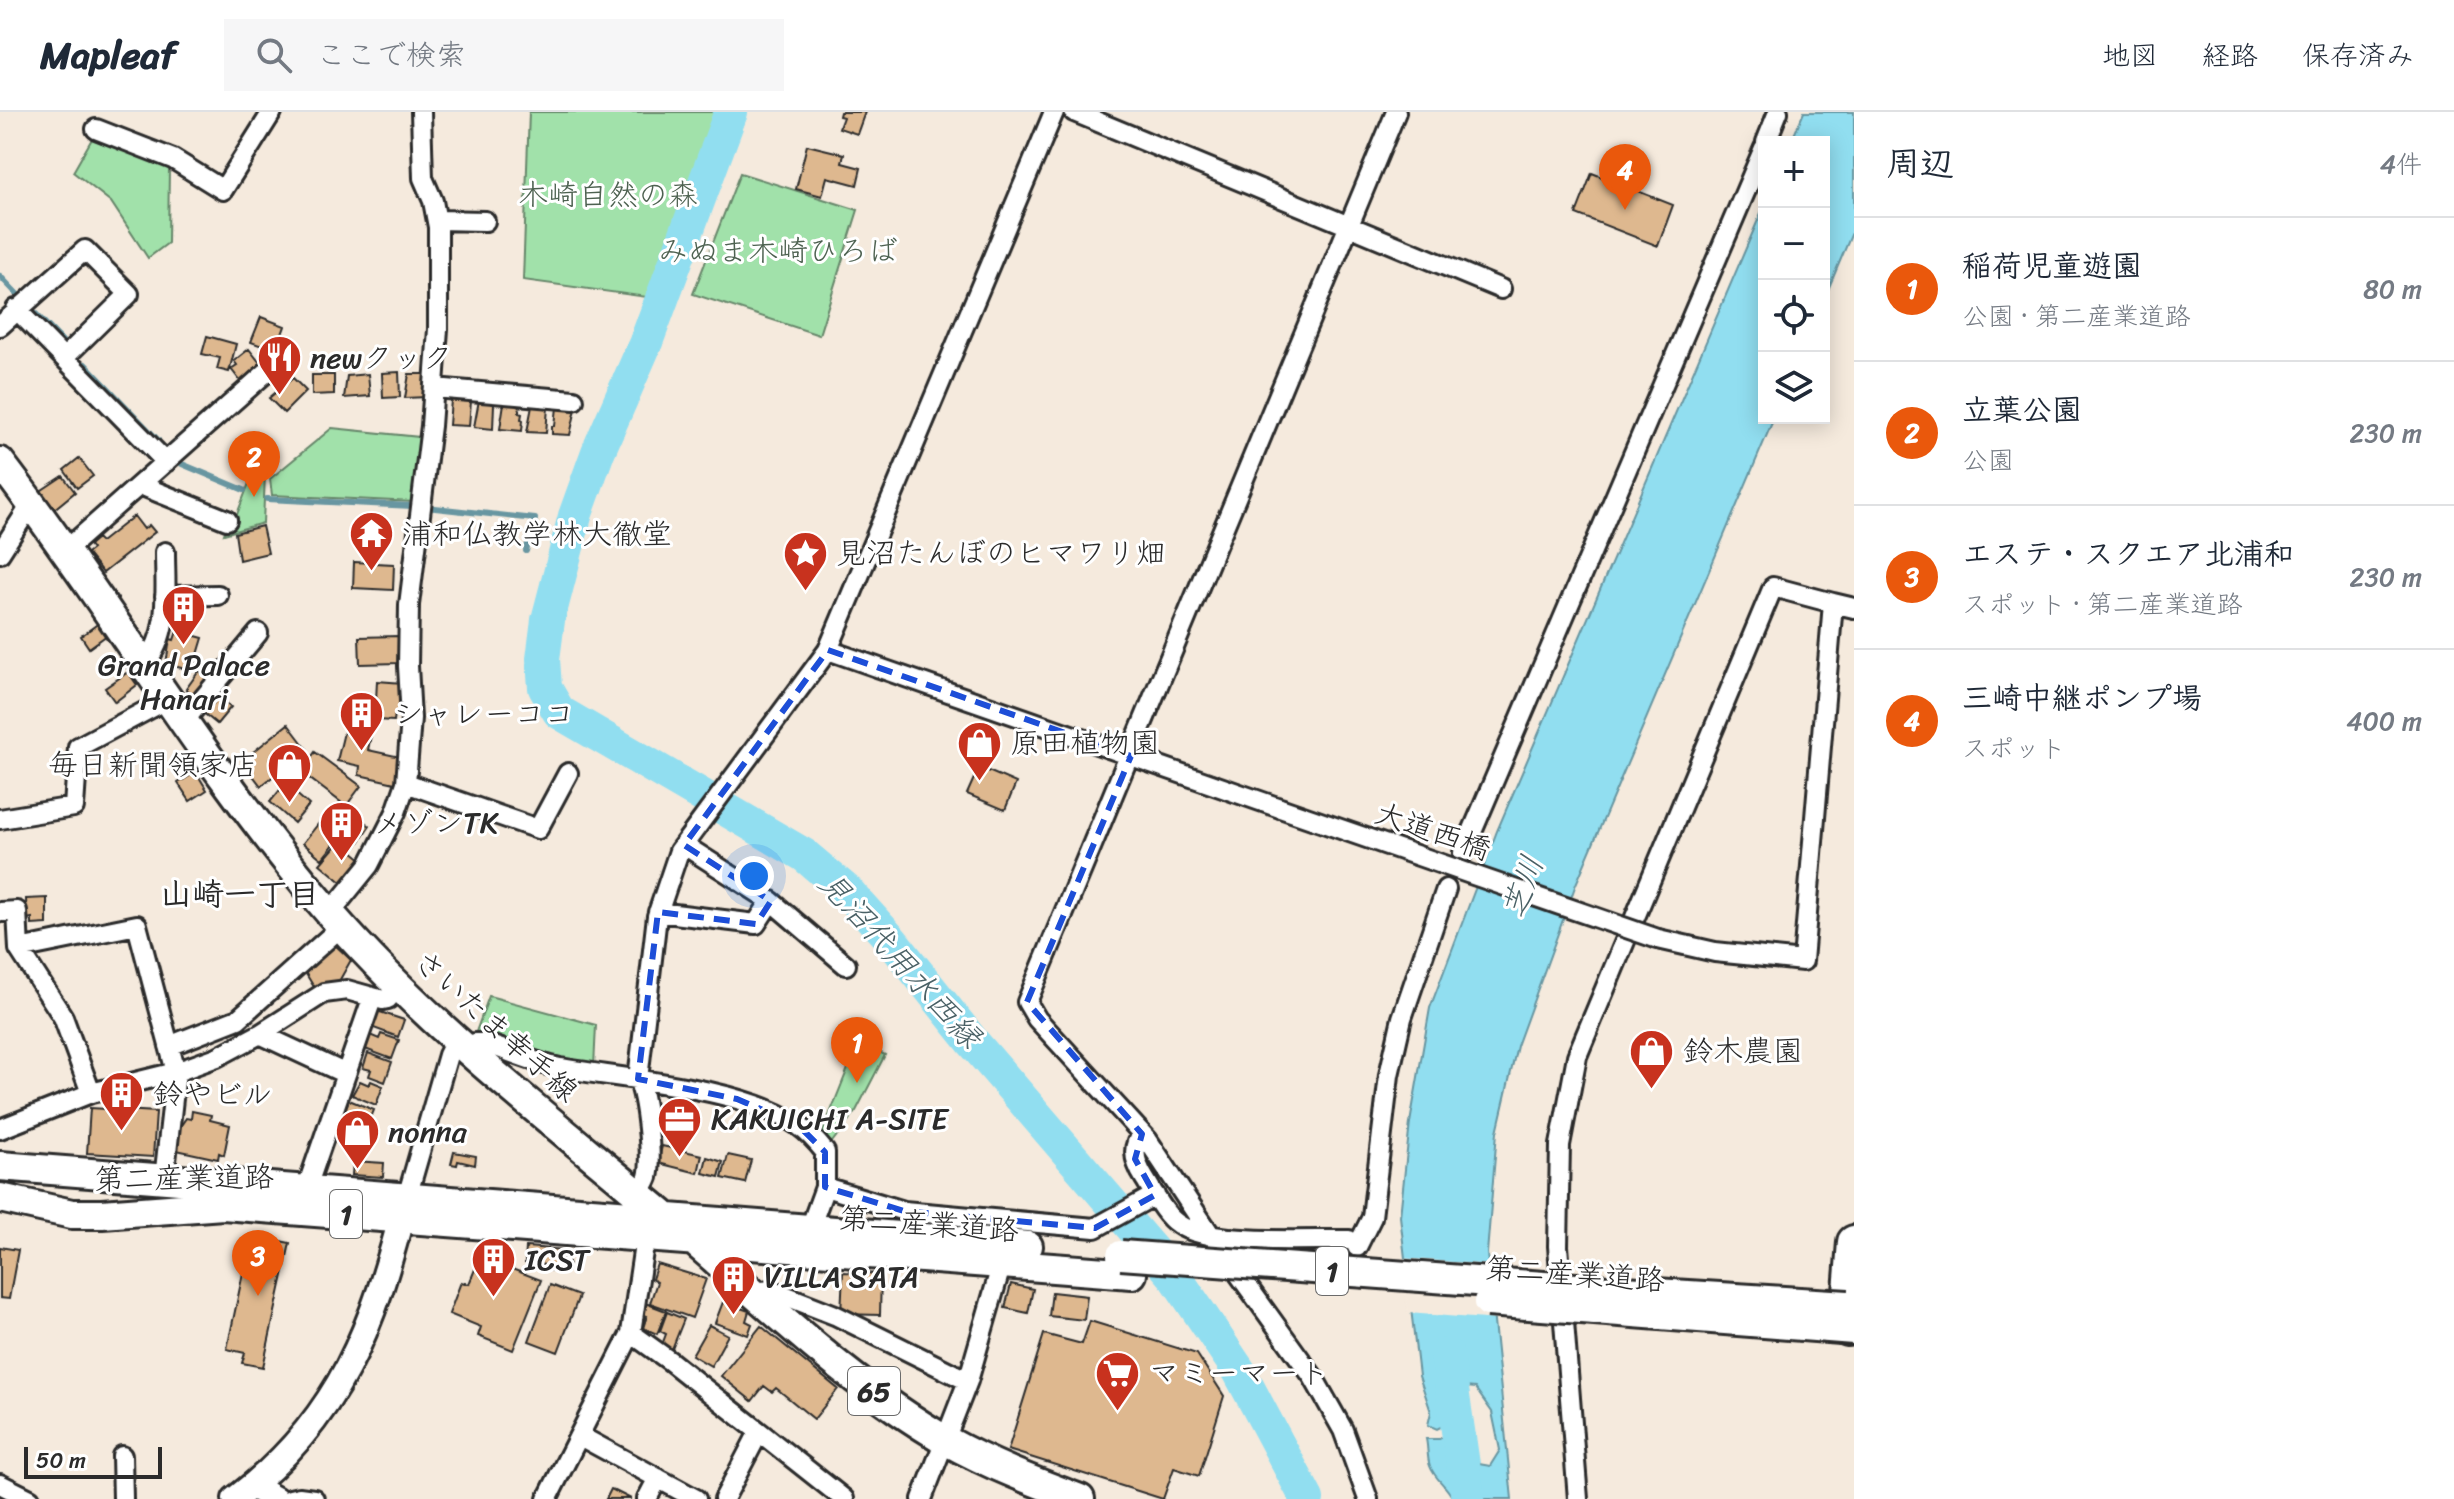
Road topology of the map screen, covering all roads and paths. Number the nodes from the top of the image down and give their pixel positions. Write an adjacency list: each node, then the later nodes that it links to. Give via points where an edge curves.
1 (272, 112): 7 (street, via 223,190 173,159)
2 (421, 112): 10 (street, via 423,178)
3 (1054, 112): 33 (street)
4 (1074, 112): 12 (street)
5 (1396, 112): 12 (street)
6 (1778, 112): 8 (street)
7 (96, 129)
8 (1768, 136)
9 (1758, 162): 41 (street)
10 (437, 220): 11 (street); 18 (street)
11 (485, 221)
12 (1348, 225): 13 (street); 36 (street)
13 (1501, 289)
14 (16, 309): 15 (street); 16 (street); 16 (street, via 85,250 129,294)
15 (0, 326)
16 (64, 358): 21 (street)
17 (278, 362): 21 (street)
18 (434, 388): 19 (street); 38 (street, via 409,605)
19 (574, 400)
20 (0, 462): 23 (main road, さいたま幸手線 / 65)
21 (166, 462): 22 (street)
22 (140, 485): 24 (street); 25 (street)
23 (32, 503): 25 (main road, さいたま幸手線 / 65); 27 (street)
24 (227, 520)
25 (66, 550): 34 (main road, さいたま幸手線 / 65)
26 (165, 552): 29 (street)
27 (0, 553)
28 (218, 595): 29 (street)
29 (165, 596): 34 (street, via 156,651)
30 (1833, 603): 31 (street); 36 (street, 大道西橋, bridge, via 1803,961 1715,952 1658,939); 98 (street, via 1773,587 1577,1056 1560,1145 1558,1246)
31 (1854, 608)
32 (258, 633): 35 (street)
33 (828, 650): 36 (street, 大道西橋); 40 (street)
34 (145, 663): 35 (main road, さいたま幸手線 / 65)
35 (177, 709): 39 (street, via 78,747 74,807); 46 (main road, さいたま幸手線 / 65, via 254,818)
36 (1131, 756): 58 (street, via 1027,1002)
37 (568, 773): 38 (street, via 538,829)
38 (406, 783): 46 (street, via 369,865)
39 (0, 819)
40 (684, 845): 43 (street); 45 (street)
41 (1463, 853)
42 (1446, 889): 69 (street, via 1402,1018 1389,1075 1372,1217 1353,1244)
43 (771, 901): 45 (street, via 756,924); 48 (street)
44 (0, 912): 47 (street, via 17,911)
45 (658, 912): 55 (street)
46 (336, 920): 49 (main road, さいたま幸手線 / 65); 52 (street, via 238,1019)
47 (19, 949): 52 (street, via 137,925); 56 (street, via 63,1017)
48 (846, 965)
49 (384, 992): 50 (street, via 324,993); 51 (main road, さいたま幸手線 / 65); 54 (street)
50 (260, 1034): 53 (street); 54 (street)
51 (459, 1045): 55 (street, via 484,1043 556,1067); 63 (main road, さいたま幸手線 / 65); 66 (street, via 448,1055)
52 (169, 1046): 53 (street)
53 (176, 1072): 56 (street); 60 (street)
54 (346, 1074): 62 (street)
55 (638, 1079): 61 (street, via 737,1099 798,1125 825,1152); 63 (street, via 650,1165)
56 (91, 1093): 57 (street)
57 (0, 1129)
58 (1142, 1134): 64 (street, via 1135,1159); 69 (street)
59 (0, 1166): 60 (main road, 第二産業道路 / 1)
60 (164, 1179): 62 (main road, 第二産業道路 / 1)
61 (825, 1187): 68 (street); 73 (street)
62 (306, 1190): 66 (main road, 第二産業道路 / 1)
63 (639, 1194): 67 (main road, さいたま幸手線 / 65)
64 (1155, 1195): 69 (street, via 1177,1224); 73 (street, via 1095,1228)
65 (0, 1198): 66 (main road, 第二産業道路 / 1, via 72,1214 223,1205)
66 (404, 1208): 67 (main road, 第二産業道路 / 1); 70 (main road, 第二産業道路 / 1); 84 (street, via 383,1281 340,1384 310,1426)
67 (667, 1218): 68 (main road, 第二産業道路 / 1); 71 (main road, さいたま幸手線 / 65)
68 (810, 1228): 73 (main road, 第二産業道路 / 1)
69 (1212, 1237): 97 (street, via 1324,1395)
70 (645, 1238): 71 (main road, 第二産業道路 / 1); 76 (street)
71 (694, 1241): 73 (main road, 第二産業道路 / 1); 74 (main road, さいたま幸手線 / 65)
72 (1854, 1242): 75 (highway)
73 (1007, 1243): 75 (main road, 第二産業道路 / 1, bridge, via 1126,1264 1544,1286); 77 (street)
74 (753, 1292): 77 (street, via 771,1290 835,1315); 80 (main road, さいたま幸手線 / 65, via 828,1357)
75 (1851, 1317)
76 (631, 1333): 78 (street); 79 (street)
77 (968, 1381): 80 (street)
78 (759, 1432): 93 (street); 94 (street)
79 (580, 1436): 82 (street); 90 (street)
80 (946, 1440): 95 (street); 96 (main road, さいたま幸手線 / 65)
81 (122, 1456): 86 (street)
82 (658, 1478): 91 (street); 92 (street)
83 (0, 1484): 85 (street)
84 (243, 1493): 87 (street)
85 (30, 1499)
86 (123, 1499)
87 (275, 1499)
88 (290, 1499): 89 (street)
89 (314, 1499)
90 (547, 1499)
91 (647, 1499)
92 (696, 1499)
93 (724, 1499)
94 (844, 1499)
95 (922, 1499)
96 (1080, 1499)
97 (1368, 1499)
98 (1578, 1499)

